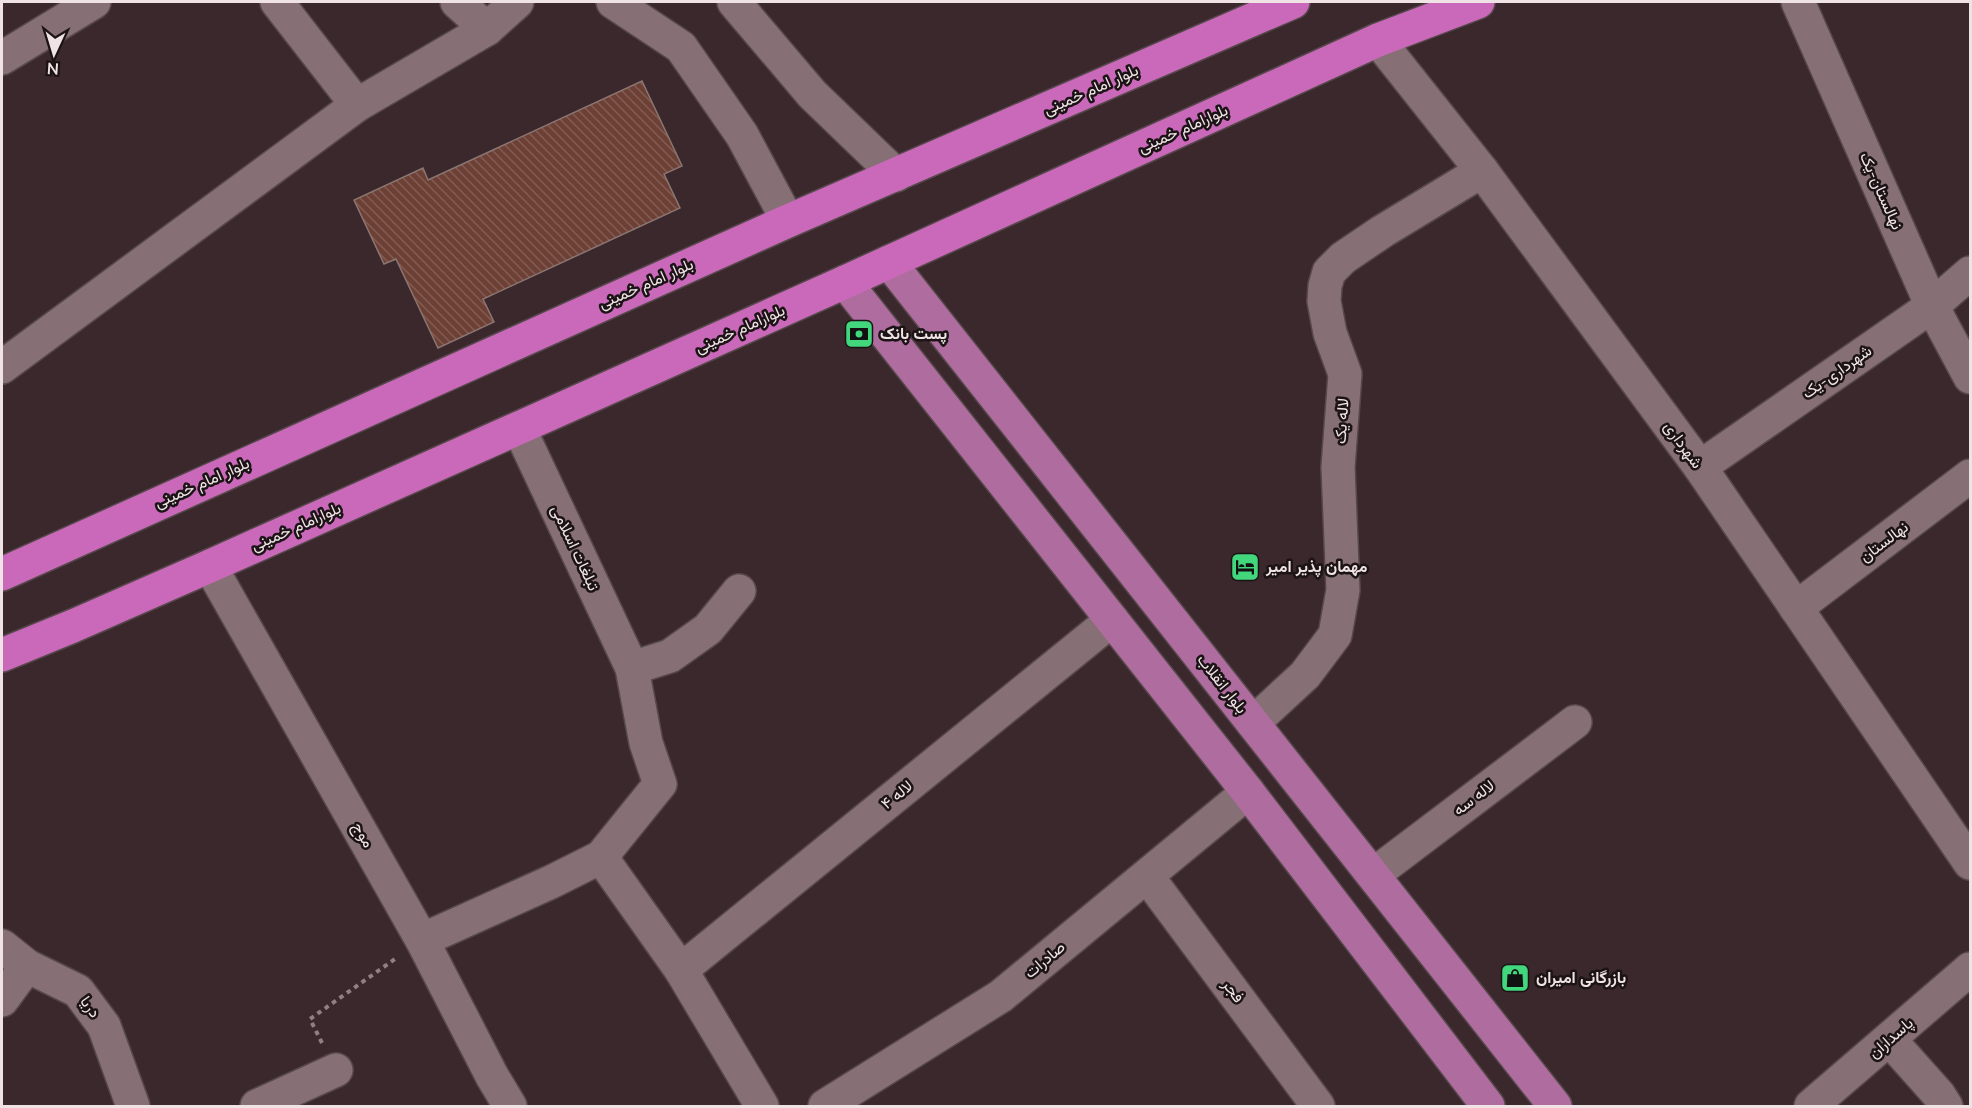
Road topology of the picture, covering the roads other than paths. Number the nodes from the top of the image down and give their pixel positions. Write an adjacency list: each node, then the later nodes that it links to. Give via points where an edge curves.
1 (94, 2): 12 (street)
2 (277, 2): 13 (street)
3 (457, 2): 10 (street)
4 (516, 2): 10 (street)
5 (613, 2): 16 (street, via 681,47 742,135)
6 (734, 2): 15 (street, via 812,94)
7 (1293, 2): 15 (highway, بلوار امام خمینی)
8 (1478, 2): 11 (highway, بلوارامام خمینی)
9 (1798, 2): 20 (street, نهالستان-یک)
10 (487, 29): 13 (street)
11 (1378, 40): 14 (street, شهرداری); 17 (highway, بلوارامام خمینی)
12 (2, 58)
13 (357, 105): 21 (street)
14 (1482, 171): 24 (street, شهرداری); 34 (street, لاله یک, via 1383,231 1329,272 1324,301 1344,374 1338,467 1343,590 1335,635 1305,675)
15 (896, 175): 16 (highway, بلوار امام خمینی)
16 (788, 220): 27 (highway, بلوار امام خمینی)
17 (889, 262): 19 (highway, بلوارامام خمینی); 34 (main road, بلوار انقلاب)
18 (1971, 273): 20 (street, شهرداری-یک)
19 (845, 282): 23 (highway, بلوارامام خمینی); 30 (main road)
20 (1932, 306): 22 (street, نهالستان-یک); 24 (street, شهرداری-یک)
21 (2, 365)
22 (1971, 377)
23 (519, 428): 26 (highway, بلوارامام خمینی); 32 (street, تبلغات اسلامی)
24 (1700, 467): 29 (street, شهرداری)
25 (1971, 476): 29 (street, نهالستان)
26 (210, 566): 31 (highway, بلوارامام خمینی); 40 (street, موج)
27 (2, 574)
28 (739, 591): 32 (street, via 708,629 670,656)
29 (1796, 608): 37 (street, شهرداری)
30 (1112, 620): 35 (main road); 44 (street, لاله ۴)
31 (2, 655)
32 (632, 668): 36 (street, تبلغات اسلامی, via 646,743 660,784)
33 (1575, 722): 38 (street, لاله سه)
34 (1253, 723): 38 (main road, بلوار انقلاب)
35 (1248, 792): 39 (street, صادرات); 54 (main road)
36 (601, 857): 40 (street); 44 (street)
37 (1971, 863)
38 (1374, 875): 55 (main road, بلوار انقلاب)
39 (1147, 876): 52 (street, صادرات, via 1001,996); 53 (street, فجر)
40 (422, 940): 50 (street, موج)
41 (2, 946): 42 (street, دریا)
42 (27, 966): 45 (street); 48 (street, دریا, via 78,991 104,1026)
43 (1971, 969): 46 (street, پاسداران)
44 (681, 970): 51 (street)
45 (2, 1000)
46 (1889, 1039): 56 (street, پاسداران); 57 (street)
47 (336, 1070): 49 (street)
48 (133, 1107)
49 (257, 1107)
50 (510, 1107)
51 (762, 1107)
52 (825, 1107)
53 (1318, 1107)
54 (1488, 1107)
55 (1555, 1107)
56 (1811, 1107)
57 (1946, 1107)

